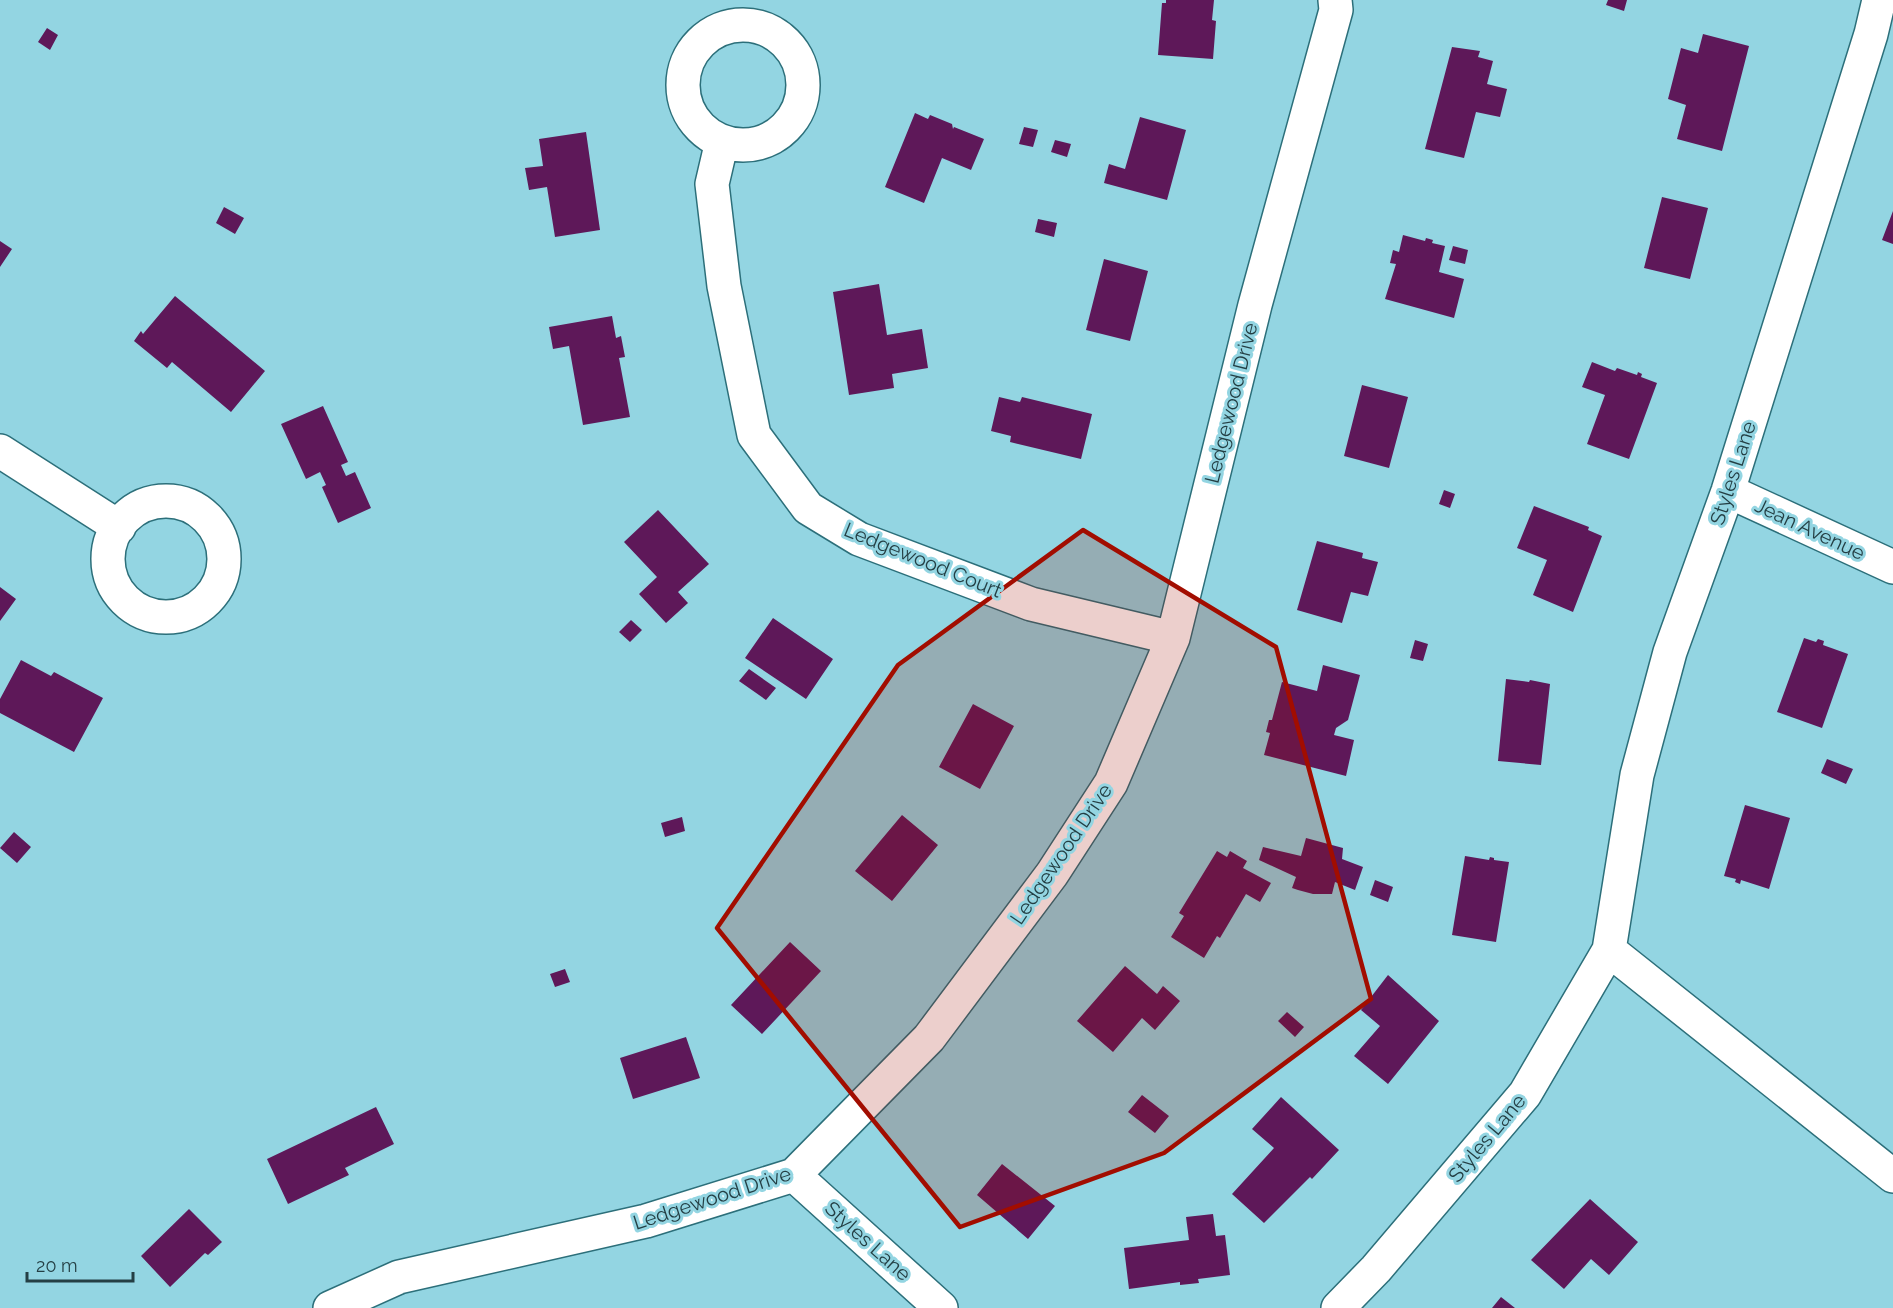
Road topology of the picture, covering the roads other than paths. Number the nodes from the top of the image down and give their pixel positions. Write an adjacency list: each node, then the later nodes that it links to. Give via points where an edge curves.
1 (1335, 0): 9 (street, Ledgewood Drive, via 1336,10 1255,305)
2 (1879, 0): 3 (street, Styles Lane)
3 (1882, 38): 6 (street, Styles Lane)
4 (722, 141): 9 (street, Ledgewood Court, via 712,184 724,286 754,435 808,508 860,539 1031,604)
5 (0, 451): 7 (street)
6 (1728, 491): 8 (street, Jean Avenue); 10 (street, Styles Lane, via 1670,652 1640,764)
7 (118, 526)
8 (1893, 567)
9 (1173, 638): 11 (street, Ledgewood Drive, via 1111,783 1052,874 929,1038)
10 (1609, 950): 12 (street); 15 (street, Styles Lane, via 1525,1094)
11 (794, 1174): 13 (street, Ledgewood Drive, via 646,1221 399,1277); 14 (street, Styles Lane)
12 (1893, 1176)
13 (330, 1308)
14 (941, 1308)
15 (1338, 1308)

